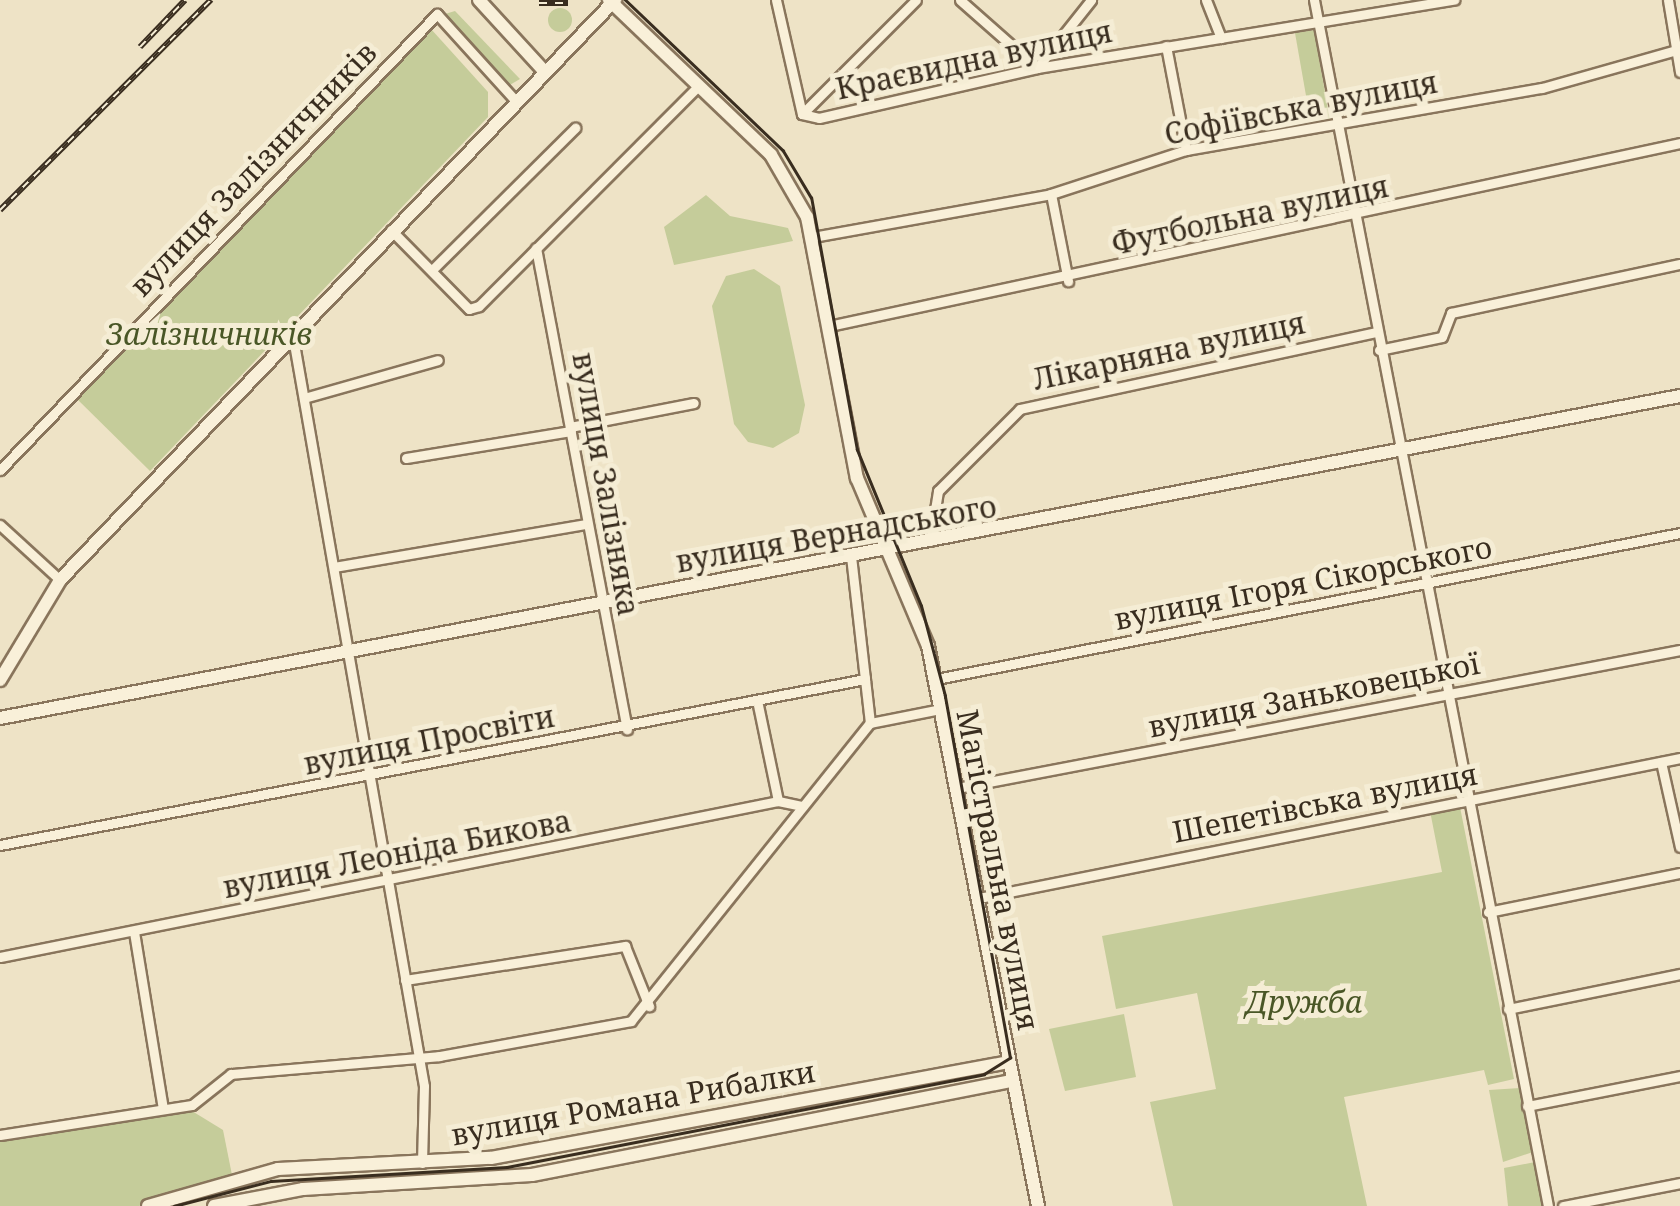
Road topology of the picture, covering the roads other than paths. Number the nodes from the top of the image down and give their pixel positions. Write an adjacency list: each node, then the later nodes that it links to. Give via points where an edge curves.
1 (479, 0): 16 (main road)
2 (776, 0): 20 (street)
3 (916, 0): 20 (street)
4 (960, 0): 15 (street)
5 (1091, 0): 15 (street)
6 (1206, 0): 12 (street)
7 (1314, 0): 11 (street)
8 (1454, 0): 11 (street, Краєвидна вулиця)
9 (1668, 0): 14 (street)
10 (612, 1): 16 (main road); 18 (main road, Магістральна вулиця)
11 (1318, 22): 12 (street, Краєвидна вулиця); 21 (street)
12 (1221, 38): 13 (street, Краєвидна вулиця)
13 (1166, 46): 15 (street, Краєвидна вулиця); 24 (street)
14 (1678, 49): 17 (street); 21 (street, Софіївська вулиця, via 1542,88)
15 (1036, 68): 20 (street, Краєвидна вулиця, via 819,118)
16 (544, 71): 19 (main road)
17 (1680, 72)
18 (701, 83): 28 (main road, Магістральна вулиця, via 783,168); 29 (street)
19 (515, 100): 27 (main road); 44 (street, вулиця Залізничників, via 436,14)
20 (802, 114)
21 (1336, 123): 24 (street, Софіївська вулиця); 26 (street)
22 (575, 128): 31 (street)
23 (1680, 143): 26 (street, Футбольна вулиця)
24 (1186, 150): 25 (street, Софіївська вулиця)
25 (1052, 194): 28 (street, Софіївська вулиця); 32 (street)
26 (1355, 218): 32 (street, Футбольна вулиця); 35 (street)
27 (390, 229): 31 (street); 34 (main road)
28 (813, 237): 33 (main road, Магістральна вулиця)
29 (536, 248): 31 (street, via 474,309); 41 (street, вулиця Залізняка)
30 (1680, 264): 36 (street, via 1451,313 1442,337)
31 (432, 270)
32 (1068, 281): 33 (street, Футбольна вулиця)
33 (829, 326): 49 (main road, Магістральна вулиця, via 857,478)
34 (292, 332): 39 (street); 52 (main road)
35 (1376, 332): 36 (street); 48 (street, Лікарняна вулиця, via 1020,408 938,491)
36 (1379, 350): 42 (street)
37 (438, 360): 39 (street)
38 (1680, 396): 42 (main road, вулиця Вернадського)
39 (304, 398): 51 (street)
40 (694, 402): 41 (street)
41 (570, 429): 43 (street); 45 (street, вулиця Залізняка)
42 (1398, 456): 48 (main road, вулиця Вернадського); 53 (street)
43 (406, 458)
44 (0, 470)
45 (586, 524): 51 (street); 54 (street, вулиця Залізняка)
46 (0, 525): 52 (street)
47 (1680, 534): 53 (street, вулиця Ігоря Сікорського)
48 (930, 542): 49 (main road, вулиця Вернадського)
49 (886, 550): 50 (main road, вулиця Вернадського); 58 (main road, Магістральна вулиця)
50 (851, 556): 54 (main road, вулиця Вернадського); 57 (street)
51 (334, 567): 56 (street)
52 (60, 580): 59 (main road)
53 (1421, 586): 58 (street, вулиця Ігоря Сікорського); 60 (street)
54 (602, 604): 56 (main road, вулиця Вернадського); 65 (street, вулиця Залізняка)
55 (1680, 650): 60 (street, вулиця Заньковецької)
56 (348, 652): 63 (main road, вулиця Вернадського); 68 (street)
57 (865, 679): 61 (street, вулиця Просвіти); 64 (street)
58 (936, 679): 62 (main road, Магістральна вулиця)
59 (0, 680)
60 (1444, 696): 69 (street, вулиця Заньковецької); 70 (street)
61 (758, 705): 65 (street, вулиця Просвіти); 71 (street)
62 (942, 709): 64 (street); 69 (main road, Магістральна вулиця)
63 (0, 718)
64 (870, 723): 72 (street, via 850,737)
65 (627, 729): 68 (street, вулиця Просвіти)
66 (1680, 758): 67 (street, Шепетівська вулиця)
67 (1661, 762): 70 (street, Шепетівська вулиця); 74 (street)
68 (370, 777): 73 (street, вулиця Просвіти); 76 (street)
69 (957, 788): 77 (main road, Магістральна вулиця)
70 (1464, 800): 77 (street, Шепетівська вулиця); 78 (street)
71 (778, 801): 72 (street, вулиця Леоніда Бикова); 76 (street, вулиця Леоніда Бикова)
72 (802, 806): 83 (street)
73 (0, 845)
74 (1680, 848)
75 (1680, 873): 78 (street)
76 (388, 884): 79 (street, вулиця Леоніда Бикова); 82 (street)
77 (979, 898): 86 (main road, Магістральна вулиця)
78 (1488, 912): 84 (street)
79 (134, 932): 80 (street, вулиця Леоніда Бикова); 90 (street)
80 (0, 957)
81 (1680, 974): 84 (street)
82 (405, 980): 83 (street, via 625,946); 85 (street)
83 (649, 1006): 85 (street, via 602,1032)
84 (1508, 1009): 89 (street)
85 (418, 1058): 90 (street, via 231,1074 192,1105); 92 (street)
86 (1009, 1062): 88 (main road, Магістральна вулиця); 92 (main road, вулиця Романа Рибалки, via 542,1150)
87 (1680, 1076): 89 (street)
88 (1013, 1081): 95 (main road, вулиця Романа Рибалки, via 532,1175 303,1190); 96 (main road, Магістральна вулиця)
89 (1527, 1106): 97 (street)
90 (163, 1109): 91 (street)
91 (0, 1135)
92 (422, 1163): 94 (main road, вулиця Романа Рибалки, via 278,1169)
93 (1680, 1183): 98 (street)
94 (148, 1206)
95 (214, 1206)
96 (1038, 1206)
97 (1548, 1206)
98 (1563, 1206)

